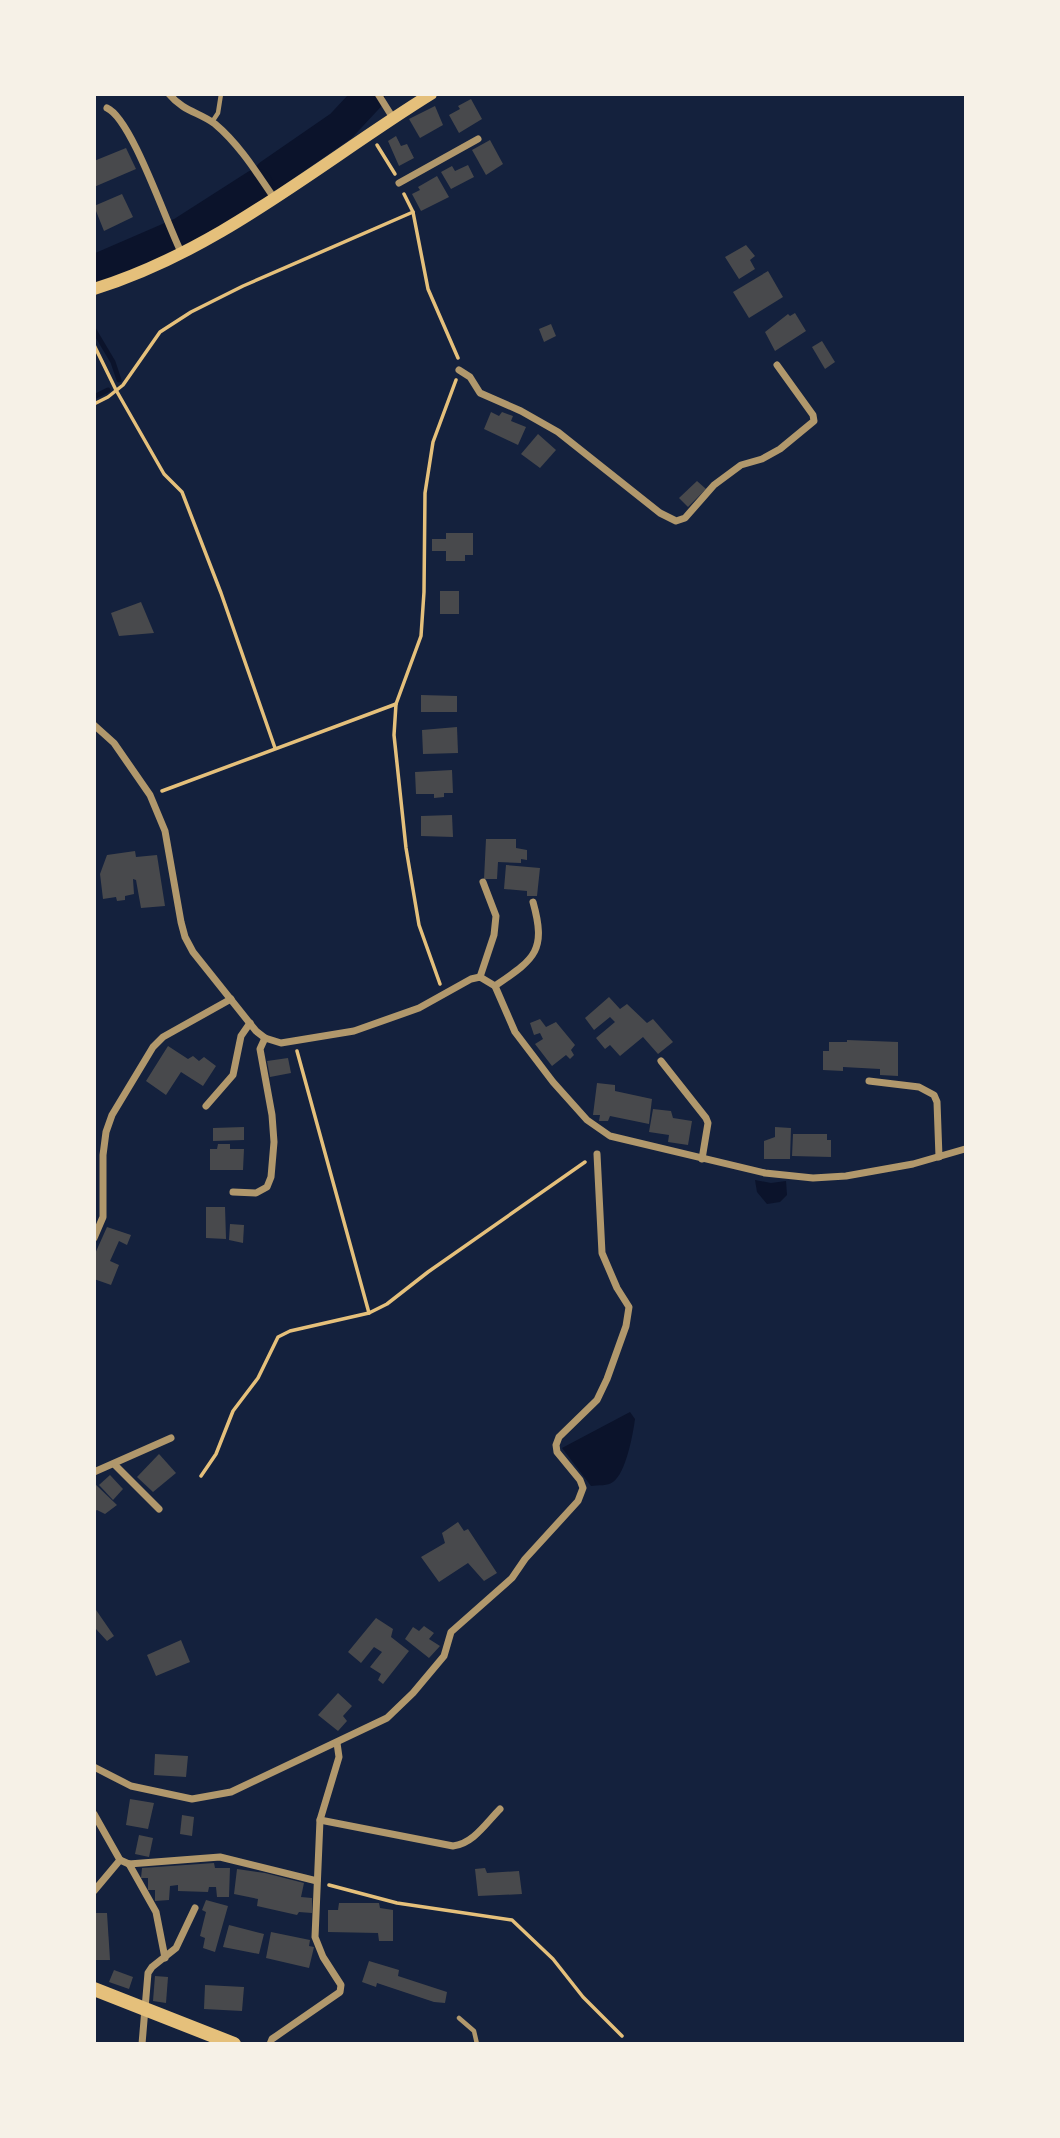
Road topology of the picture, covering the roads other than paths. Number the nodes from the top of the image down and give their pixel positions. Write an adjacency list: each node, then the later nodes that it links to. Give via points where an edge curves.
1 (169, 94): 7 (street, via 186,110)
2 (220, 94): 7 (lane)
3 (378, 94): 6 (street)
4 (431, 94): 6 (main road)
5 (107, 108): 11 (street, via 127,129)
6 (393, 118): 10 (main road)
7 (212, 122): 10 (street)
8 (478, 139): 9 (street)
9 (400, 183)
10 (274, 198): 11 (main road, via 220,233)
11 (179, 248): 12 (main road)
12 (94, 289)
13 (777, 365): 14 (street, via 814,421 780,449 741,465 714,485 685,518 676,521 558,432 480,393 470,377)
14 (458, 370)
15 (94, 725): 20 (street, via 114,743 150,795 165,831 185,937)
16 (483, 882): 18 (street, via 496,916)
17 (533, 902): 19 (street, via 538,947 523,966)
18 (480, 978): 19 (street); 22 (street, via 419,1009 355,1031 295,1042)
19 (495, 986): 29 (street, via 515,1032 587,1120 610,1136)
20 (231, 999): 21 (street); 31 (street, via 153,1046 112,1115 103,1155 103,1217)
21 (250, 1023): 22 (street); 25 (street, via 241,1036 233,1075)
22 (265, 1038): 30 (street, via 260,1059 272,1115 271,1177 267,1188 256,1193)
23 (661, 1061): 29 (street, via 706,1118)
24 (869, 1081): 28 (street, via 919,1087 934,1095)
25 (206, 1106)
26 (965, 1149): 28 (street)
27 (597, 1154): 36 (street, via 603,1253 629,1307 597,1400 556,1445 580,1480 583,1488 578,1501 512,1578 451,1632 444,1656 413,1693 387,1718)
28 (939, 1157): 29 (street, via 813,1178)
29 (702, 1159)
30 (233, 1192)
31 (94, 1238)
32 (171, 1438): 33 (street)
33 (114, 1464): 34 (street); 35 (street)
34 (94, 1472)
35 (159, 1509)
36 (337, 1743): 37 (street, via 231,1792 205,1798 131,1787); 40 (street, via 338,1757)
37 (94, 1767)
38 (500, 1809): 40 (street, via 471,1839 453,1846)
39 (94, 1814): 41 (street)
40 (320, 1820): 43 (street)
41 (120, 1860): 42 (street); 44 (street)
42 (129, 1864): 43 (street, via 220,1857); 46 (street, via 156,1912)
43 (317, 1881): 52 (street, via 315,1937 341,1984 340,1992)
44 (94, 1891)
45 (195, 1908): 46 (street, via 176,1948)
46 (165, 1958): 48 (street, via 148,1973)
47 (94, 1989): 48 (main road)
48 (146, 2010): 50 (street); 51 (main road)
49 (460, 2018): 53 (lane, via 474,2031)
50 (142, 2043)
51 (234, 2043)
52 (270, 2043)
53 (477, 2043)

